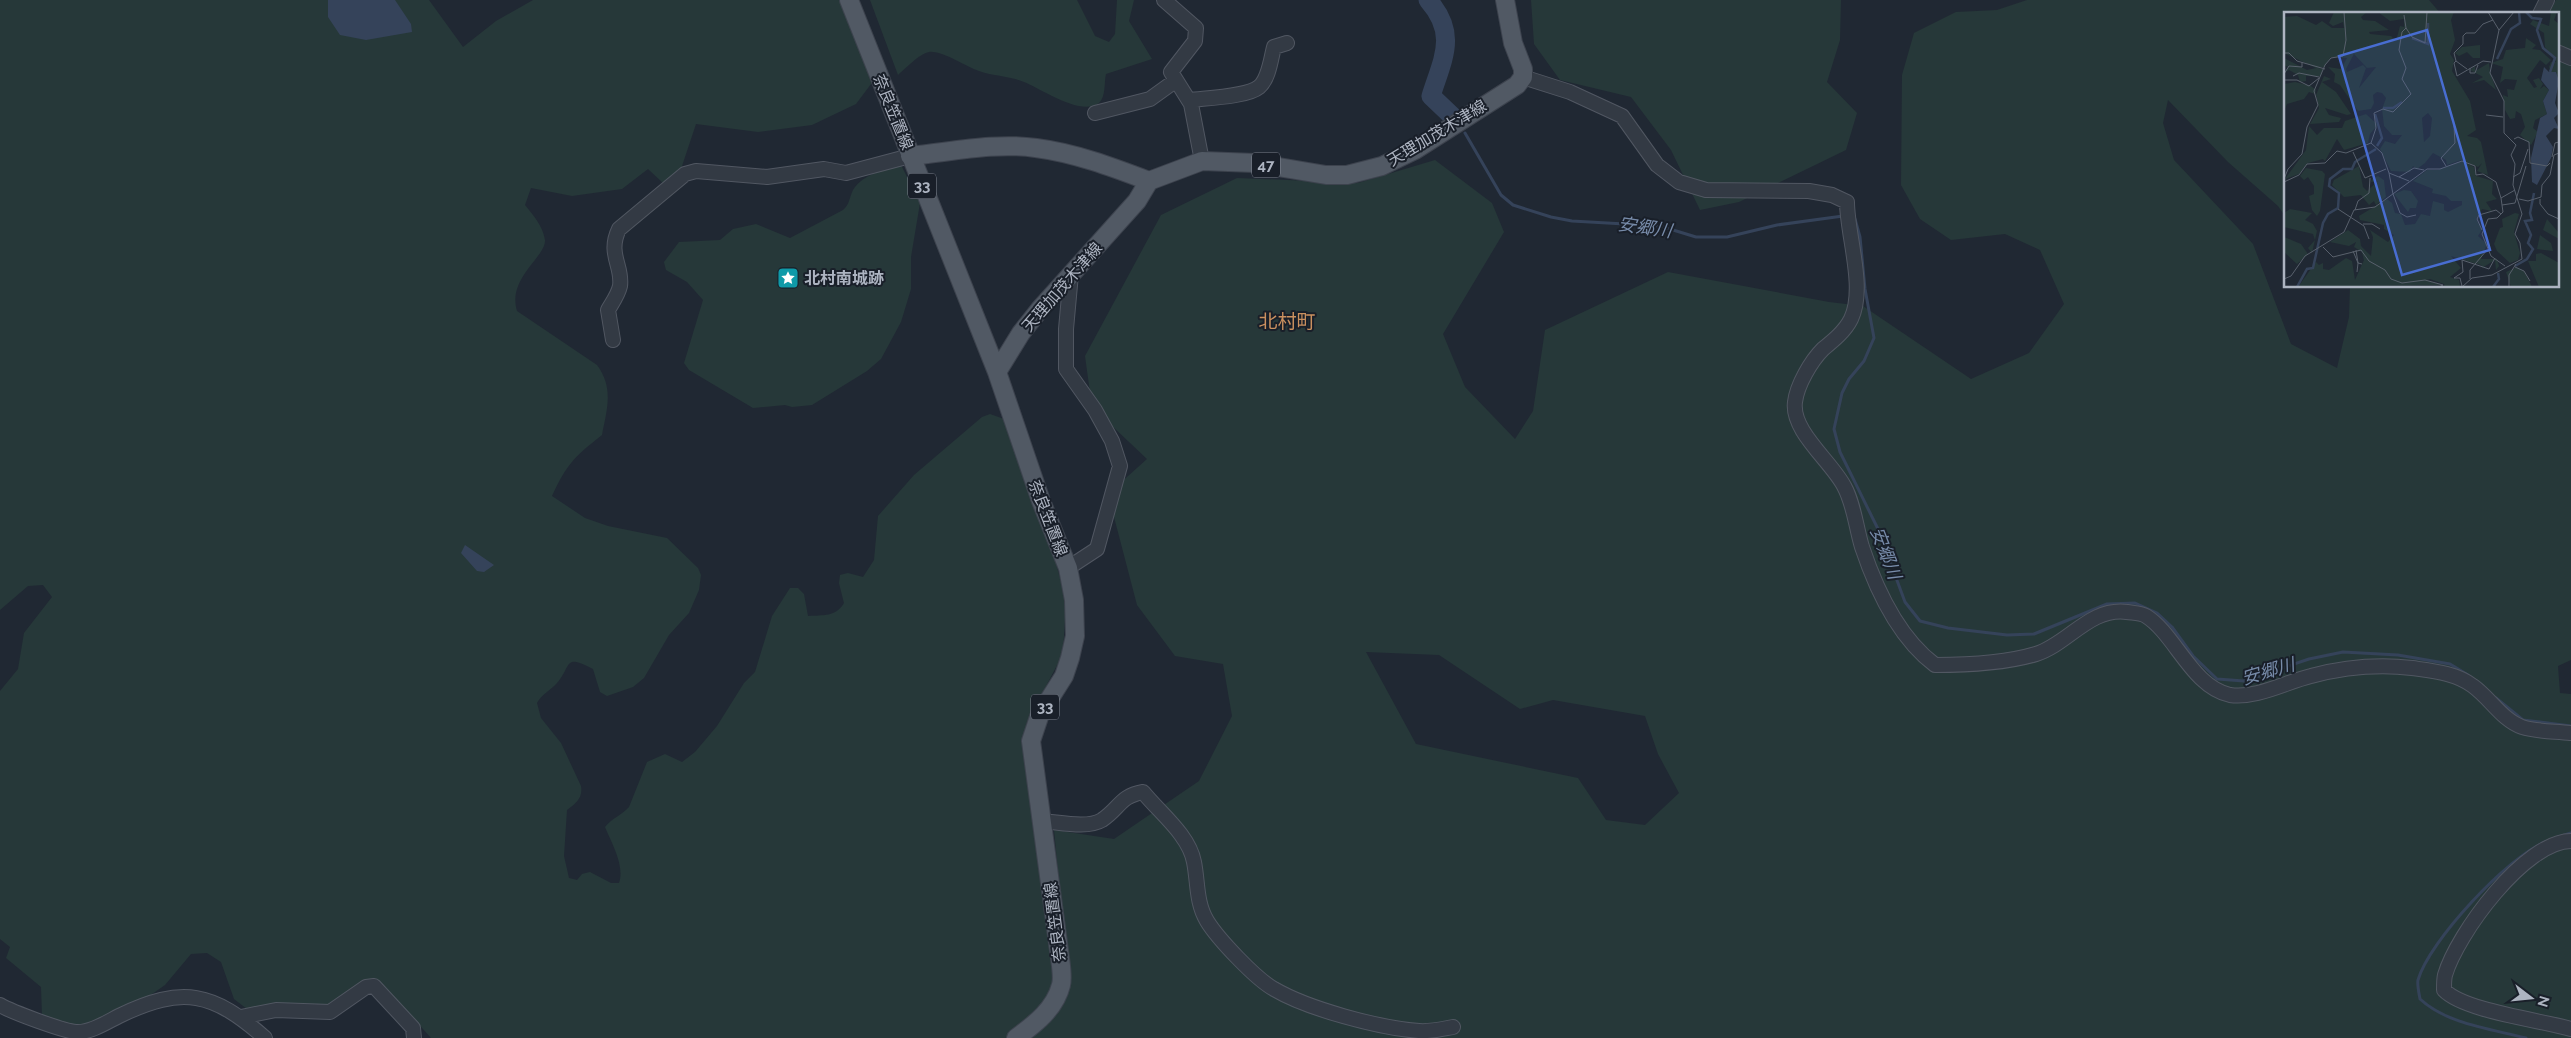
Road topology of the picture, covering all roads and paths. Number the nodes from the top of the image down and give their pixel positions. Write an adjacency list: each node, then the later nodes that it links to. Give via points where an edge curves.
1 (849, 0): 13 (main road, 奈良笠置線 / 33)
2 (1164, 0): 10 (street, via 1196,28 1197,33 1195,41 1171,72)
3 (1505, 0): 9 (main road)
4 (2547, 0): 5 (street)
5 (2541, 12)
6 (1287, 43): 11 (street, via 1274,47 1266,76 1259,87 1243,93)
7 (2558, 52): 8 (street)
8 (2571, 58)
9 (1523, 77): 14 (main road, 天理加茂木津線 / 47, via 1517,85 1415,150 1382,166 1347,175 1326,175 1255,163); 20 (street, via 1570,92 1622,116 1657,165 1678,182 1706,190 1809,191 1832,195 1847,202 1856,297 1852,318 1812,365 1795,401 1794,412 1799,425 1844,486 1877,585 1894,618 1922,656 1935,666 1996,662 2036,654 2104,614 2125,612 2145,616 2207,684 2229,694 2247,696 2356,666 2411,668 2448,674 2473,686 2522,727)
10 (1175, 81): 11 (street); 12 (street, via 1150,99)
11 (1190, 100): 14 (street)
12 (1095, 113)
13 (910, 156): 15 (main road, via 992,147 1034,147 1099,163); 17 (street, via 846,173 824,168 767,177 696,171 685,174 619,229 614,239 620,284 608,310); 18 (main road, 奈良笠置線 / 33)
14 (1202, 161): 15 (main road, 天理加茂木津線 / 47)
15 (1150, 181): 16 (main road, 天理加茂木津線, via 1137,201)
16 (1072, 274): 18 (main road, 天理加茂木津線, via 1026,327); 19 (street, via 1066,329 1066,369 1095,410 1112,441 1120,466 1097,549)
17 (613, 340)
18 (997, 372): 19 (main road, 奈良笠置線 / 33, via 1041,501)
19 (1068, 568): 21 (main road, 奈良笠置線 / 33, via 1074,600 1073,643 1064,676 1040,714 1030,741)
20 (2571, 733)
21 (1041, 821): 25 (street, via 1091,824 1102,820 1129,795 1143,792 1186,842 1194,861 1196,891 1206,920 1225,944 1272,988 1297,1000 1394,1028 1420,1032); 29 (main road, 奈良笠置線 / 33, via 1062,985 1052,1007)
22 (2571, 841): 26 (street, via 2542,850 2490,897 2474,919 2445,975 2444,990 2451,998 2470,1004)
23 (3, 1010): 24 (street, via 76,1032 169,998 215,1002)
24 (241, 1017): 27 (street); 28 (street, via 276,1010 330,1012 366,987 374,986 413,1028)
25 (1453, 1027)
26 (2571, 1029)
27 (265, 1038)
28 (414, 1038)
29 (1016, 1038)

